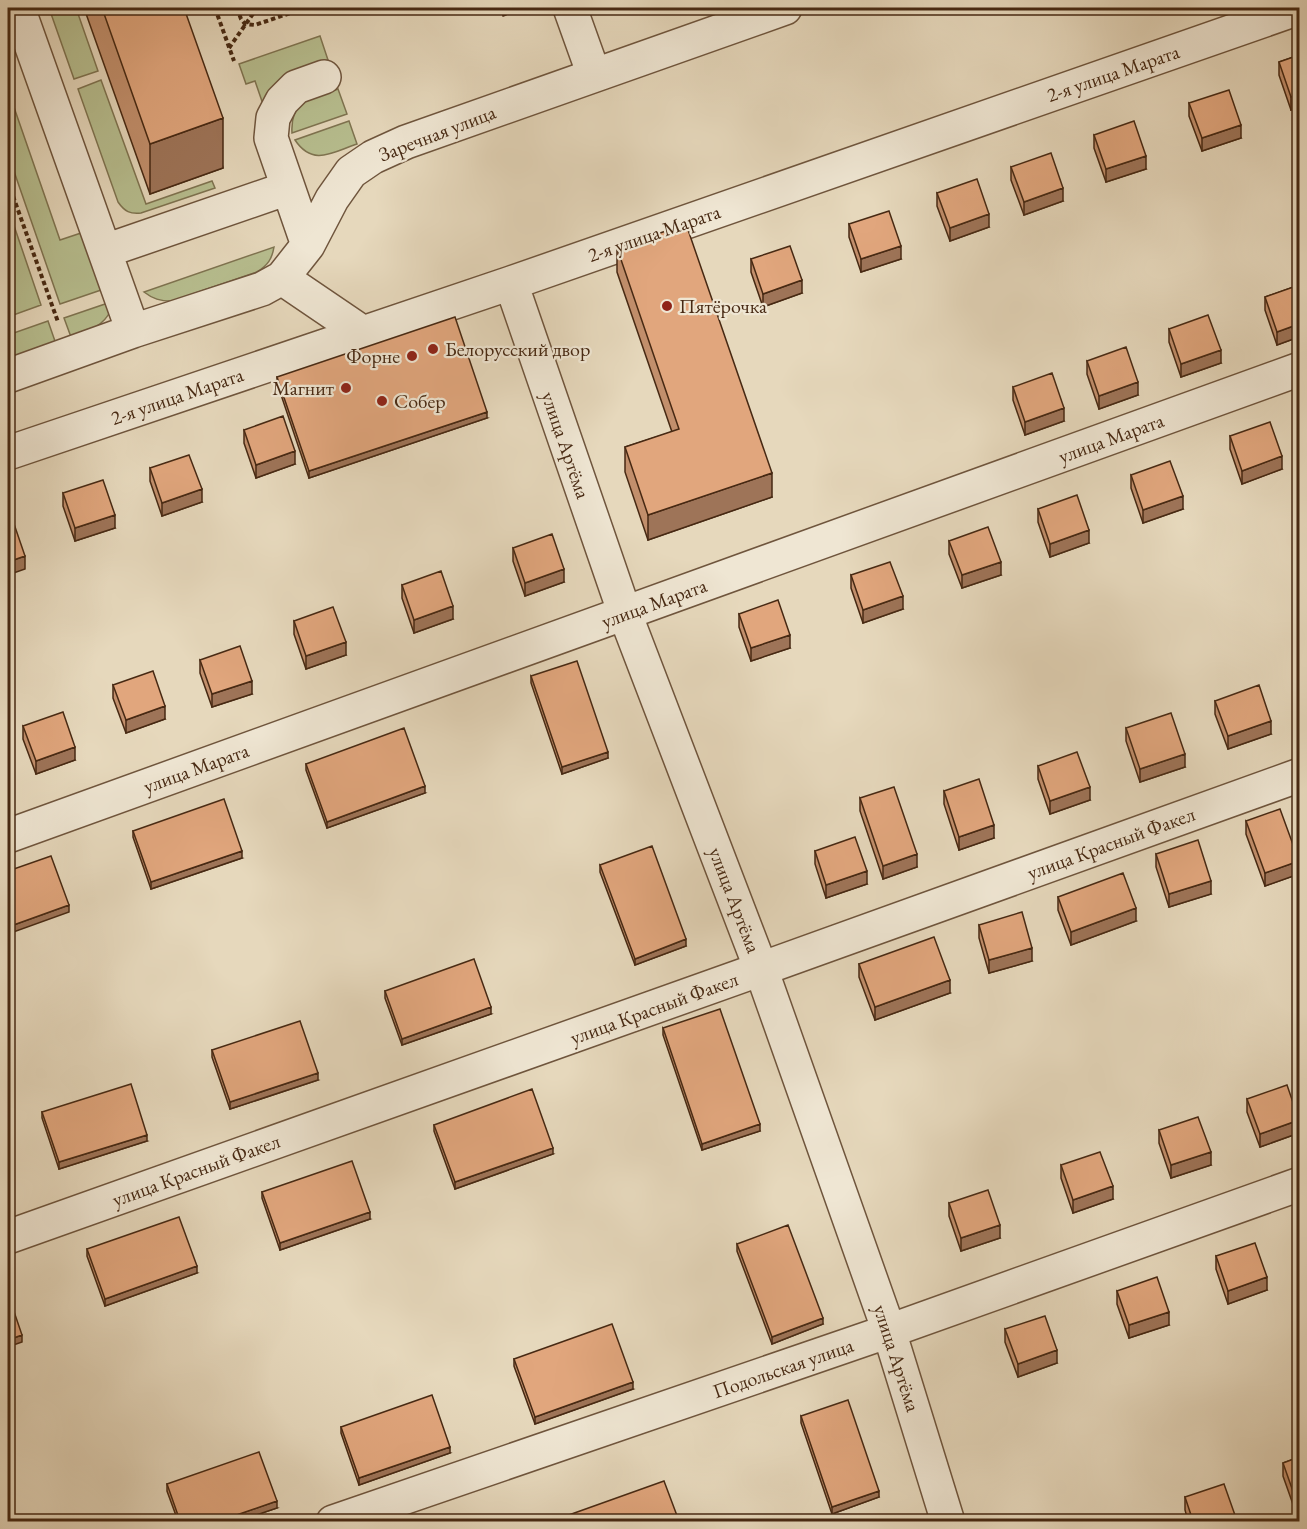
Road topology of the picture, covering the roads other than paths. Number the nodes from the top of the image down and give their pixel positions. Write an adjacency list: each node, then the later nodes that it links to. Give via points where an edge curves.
1 (18, 8): 9 (street)
2 (570, 8): 5 (street)
3 (785, 8): 5 (street, Заречная улица)
4 (1299, 8): 11 (street, 2-я улица Марата)
5 (594, 75): 8 (street, Заречная улица, via 373,157 351,172)
6 (324, 77): 7 (street, via 296,87 273,118 271,138)
7 (288, 188): 8 (street); 9 (street)
8 (308, 245): 10 (street, Заречная улица)
9 (105, 251): 12 (street)
10 (282, 278): 12 (street, Заречная улица); 13 (street)
11 (511, 283): 13 (street, 2-я улица Марата); 17 (street, улица Артёма)
12 (133, 331): 15 (street, Заречная улица)
13 (363, 333): 16 (street, 2-я улица Марата)
14 (1299, 369): 17 (street, улица Марата)
15 (8, 376)
16 (8, 453)
17 (625, 614): 19 (street, улица Марата); 20 (street, улица Артёма)
18 (1299, 775): 20 (street, улица Красный Факел)
19 (8, 836)
20 (761, 969): 22 (street, улица Красный Факел); 23 (street, улица Артёма)
21 (1299, 1184): 23 (street, Подольская улица)
22 (8, 1238)
23 (889, 1331): 24 (street, Подольская улица); 25 (street, улица Артёма)
24 (333, 1521)
25 (948, 1521)

